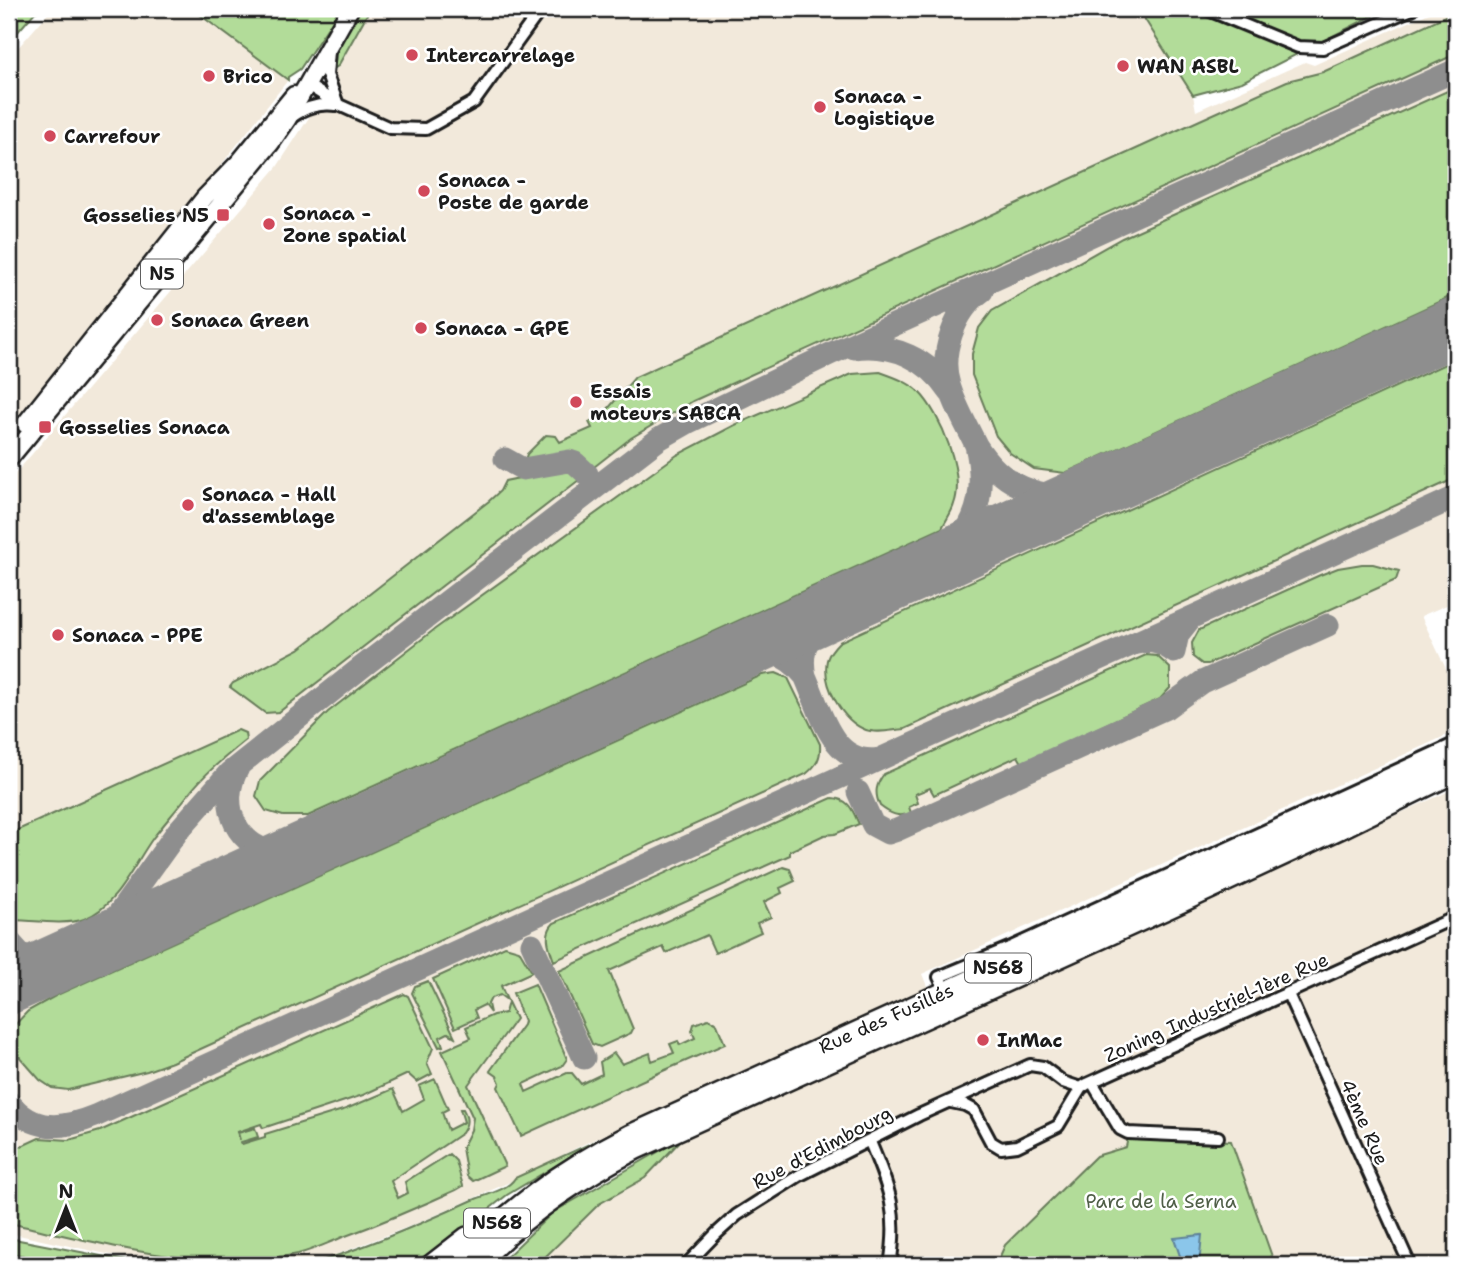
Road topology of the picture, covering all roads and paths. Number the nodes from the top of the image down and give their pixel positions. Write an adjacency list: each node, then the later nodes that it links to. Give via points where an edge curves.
1 (350, 9): 5 (main road, N5)
2 (541, 9): 7 (street, via 474,102 426,129 390,128)
3 (1206, 9): 4 (street, via 1298,47 1323,48)
4 (1412, 9)
5 (329, 45): 6 (main road, N5); 7 (street, via 327,75)
6 (306, 84): 7 (street); 8 (main road, N5); 9 (main road, N5, via 205,197)
7 (339, 105): 8 (street, via 316,104)
8 (288, 120): 10 (main road, N5)
9 (9, 443)
10 (9, 459)
11 (1456, 743): 15 (street, via 1031,935)
12 (1456, 758): 15 (highway, Rue des Fusillés / N568, via 1219,867)
13 (1456, 772): 23 (highway, Rue des Fusillés / N568, via 1171,907 664,1135 590,1174)
14 (1456, 917): 16 (street, Zoning Industriel-1ère Rue)
15 (943, 984): 22 (highway, Rue des Fusillés / N568, via 630,1135)
16 (1287, 994): 17 (street, Zoning Industriel-1ère Rue); 30 (street, 4ème Rue)
17 (1092, 1082): 18 (street); 20 (street, Zoning Industriel-1ère Rue, via 1120,1129 1128,1133)
18 (1081, 1088): 19 (street, Rue d'Edimbourg, via 1071,1087 1043,1067 1030,1065); 19 (street, via 1058,1126 1017,1146 991,1142 974,1110)
19 (951, 1102): 21 (street, Rue d'Edimbourg)
20 (1218, 1138)
21 (870, 1142): 28 (street, Rue d'Edimbourg, via 766,1194 716,1234); 29 (street, via 893,1205)
22 (543, 1185): 24 (highway, via 499,1212); 25 (highway, Rue des Fusillés / N568)
23 (540, 1210): 26 (highway, Rue des Fusillés / N568); 27 (highway)
24 (431, 1265)
25 (455, 1265)
26 (477, 1265)
27 (489, 1265)
28 (687, 1265)
29 (890, 1265)
30 (1410, 1265)

